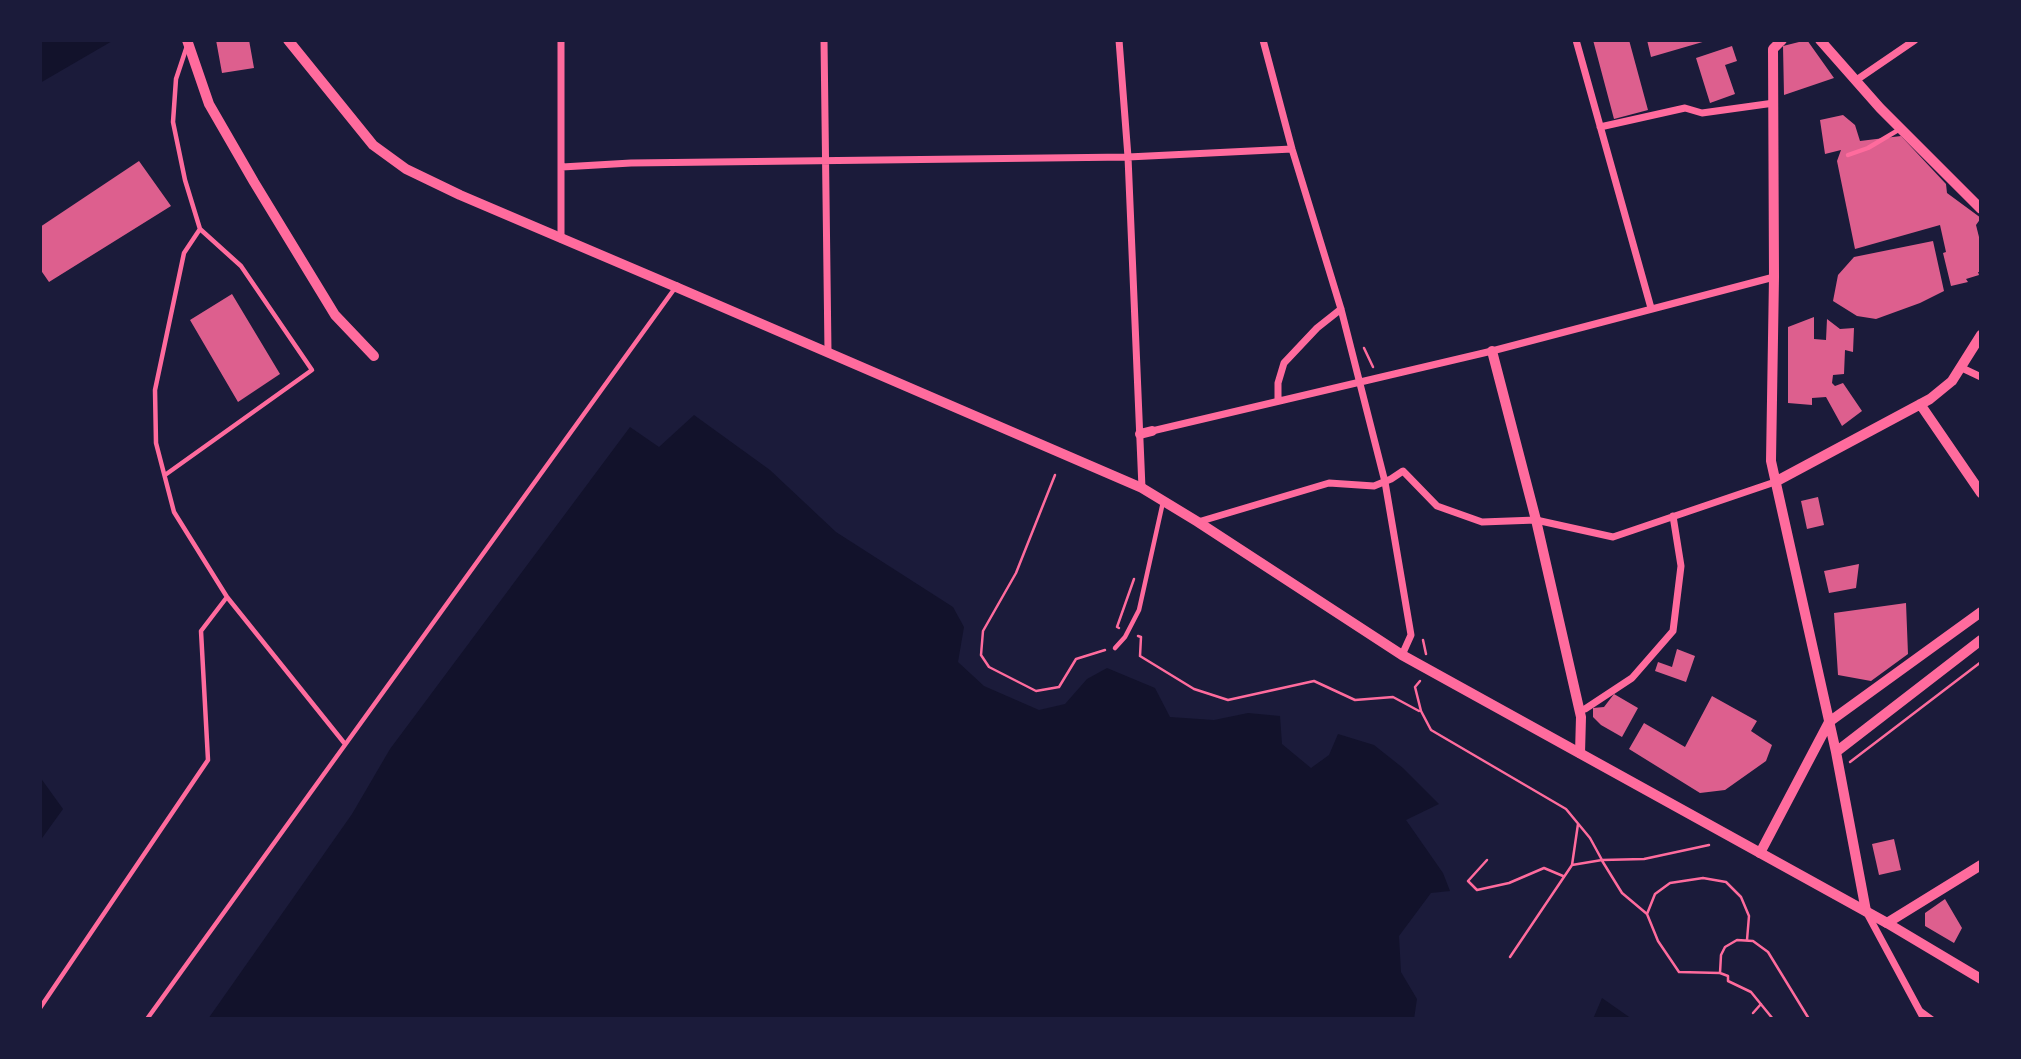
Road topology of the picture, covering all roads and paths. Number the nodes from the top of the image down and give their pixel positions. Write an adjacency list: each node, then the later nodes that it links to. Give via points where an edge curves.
1 (288, 40): 22 (street, via 373,145 405,169)
2 (561, 40): 19 (street)
3 (824, 40): 18 (street)
4 (1119, 40): 17 (street)
5 (1262, 40): 15 (street)
6 (1576, 40): 13 (street)
7 (1782, 40): 12 (street, via 1773,49)
8 (1820, 40): 11 (main road)
9 (1914, 40): 11 (street)
10 (187, 43): 21 (lane, via 176,79 173,122); 30 (street, via 209,104 254,182 335,315)
11 (1855, 81): 14 (main road)
12 (1774, 103): 13 (street, via 1702,113 1685,108); 23 (street)
13 (1601, 127): 25 (street)
14 (1901, 129): 16 (lane); 20 (main road)
15 (1292, 149): 17 (street); 26 (street)
16 (1848, 155)
17 (1128, 157): 18 (street); 37 (street)
18 (826, 161): 19 (street); 29 (street)
19 (562, 167): 22 (street)
20 (1981, 209)
21 (200, 229): 38 (lane, via 184,253 155,390 156,443); 38 (lane, via 240,266 312,370)
22 (561, 239): 24 (street)
23 (1774, 276): 25 (street); 40 (street, via 1771,461)
24 (676, 287): 29 (main road); 61 (lane)
25 (1651, 308): 28 (street)
26 (1341, 309): 33 (street); 34 (street, via 1284,363)
27 (1981, 335): 31 (street)
28 (1492, 351): 33 (street); 46 (street)
29 (828, 352): 42 (main road)
30 (374, 356)
31 (1962, 368): 32 (street); 35 (street)
32 (1981, 377)
33 (1360, 382): 34 (street); 41 (street)
34 (1278, 401): 36 (street)
35 (1920, 404): 40 (street); 43 (street)
36 (1152, 431): 37 (street)
37 (1140, 434): 42 (street)
38 (165, 475): 49 (lane, via 174,512)
39 (1055, 475): 54 (path, via 1016,573 983,631 981,655 989,667 1036,691 1059,687 1076,659)
40 (1775, 481): 45 (street); 60 (street)
41 (1385, 482): 46 (street, via 1403,471 1437,506 1482,522); 47 (street, via 1374,486 1329,483); 55 (street, via 1411,635)
42 (1142, 488): 44 (main road)
43 (1981, 493)
44 (1163, 501): 47 (main road); 54 (lane, via 1139,610)
45 (1673, 516): 46 (street, via 1613,537); 58 (street, via 1681,566 1673,631 1632,678)
46 (1536, 520): 58 (street)
47 (1198, 522): 55 (main road)
48 (1134, 580): 51 (path)
49 (227, 597): 61 (lane); 81 (lane, via 201,631 208,760)
50 (1981, 612): 60 (street)
51 (1117, 627)
52 (1140, 637): 59 (path, via 1140,656 1194,689 1228,699 1314,681 1355,700 1393,697)
53 (1981, 640): 62 (street)
54 (1115, 648)
55 (1402, 655): 63 (main road)
56 (1981, 662): 64 (path)
57 (1415, 687): 59 (path)
58 (1579, 710): 63 (street)
59 (1421, 711): 65 (path, via 1431,730 1566,809)
60 (1829, 722): 62 (street); 67 (street)
61 (345, 744): 84 (lane)
62 (1836, 752): 64 (street)
63 (1580, 753): 67 (main road)
64 (1839, 770): 73 (street)
65 (1578, 822): 69 (path); 70 (path)
66 (1709, 845): 69 (path, via 1644,859)
67 (1760, 853): 73 (main road)
68 (1487, 860): 72 (path, via 1468,881 1477,890 1544,868)
69 (1602, 860): 70 (path); 74 (path, via 1622,893)
70 (1572, 865): 72 (path)
71 (1981, 865): 75 (street)
72 (1563, 876): 77 (path)
73 (1866, 911): 75 (main road); 82 (street)
74 (1647, 914): 76 (path, via 1655,894 1670,883 1703,878 1726,882 1741,897 1749,916); 78 (path, via 1679,972)
75 (1887, 923): 79 (main road)
76 (1747, 940): 78 (path, via 1725,947); 86 (path, via 1768,952)
77 (1510, 957)
78 (1720, 973): 80 (path, via 1751,992)
79 (1981, 979)
80 (1761, 1004): 83 (path); 85 (path)
81 (40, 1008)
82 (1918, 1009): 87 (street); 88 (lane)
83 (1752, 1013)
84 (147, 1019)
85 (1773, 1019)
86 (1809, 1019)
87 (1924, 1019)
88 (1933, 1019)

